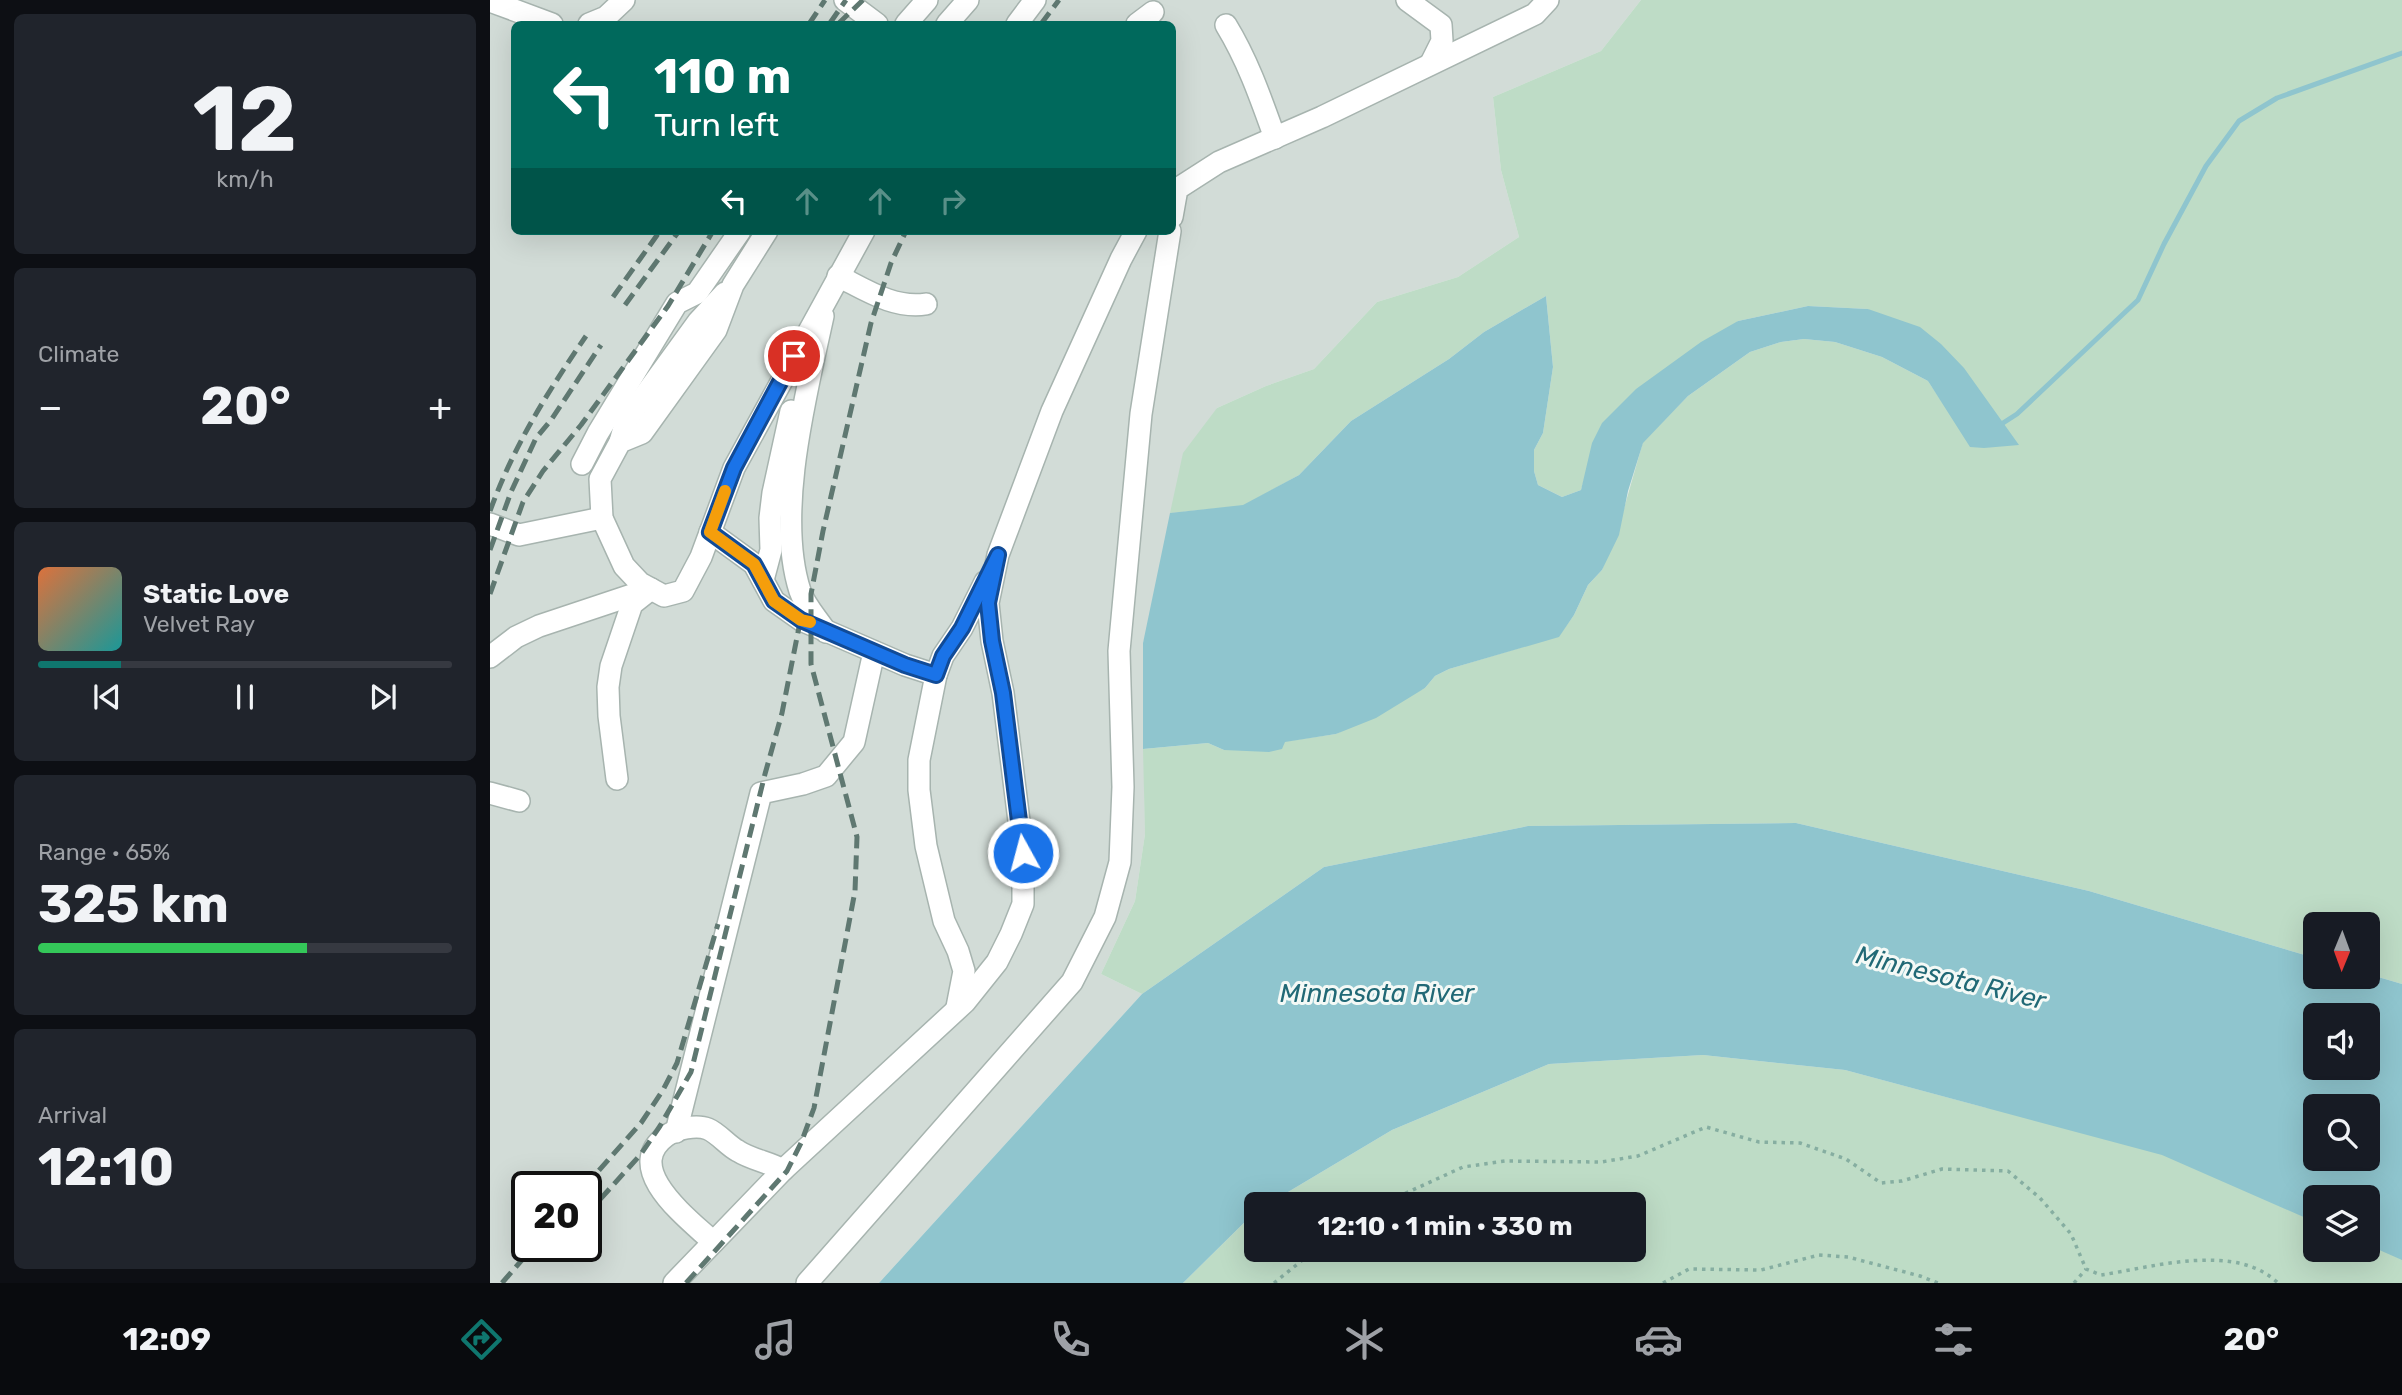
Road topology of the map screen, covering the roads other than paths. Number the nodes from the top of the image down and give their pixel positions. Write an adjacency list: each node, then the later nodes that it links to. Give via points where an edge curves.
1 (624, 0): 11 (lane)
2 (845, 0): 12 (lane)
3 (927, 0): 13 (lane)
4 (968, 0): 14 (lane)
5 (1035, 0): 15 (lane)
6 (1408, 0): 17 (lane, via 1441,25 1442,41)
7 (1548, 0): 17 (lane, via 1535,14)
8 (490, 1): 9 (lane)
9 (520, 7): 10 (lane)
10 (546, 21)
11 (596, 21)
12 (873, 21)
13 (909, 21)
14 (950, 21)
15 (1019, 21)
16 (1226, 25): 18 (lane, via 1256,84)
17 (1431, 63): 18 (lane)
18 (1275, 138): 19 (lane)
19 (1176, 185)
20 (737, 235): 27 (lane, via 698,293 677,303)
21 (764, 235): 28 (lane, via 733,285 716,330 642,433 620,442 600,479)
22 (862, 235): 25 (lane)
23 (1134, 235): 31 (lane, via 1052,411)
24 (1169, 235): 48 (lane, via 1141,414 1119,651 1120,862 1105,917 1072,982)
25 (829, 293): 26 (lane); 30 (lane, via 734,468); 32 (lane, via 782,444 770,518 771,550); 34 (lane, via 793,472 791,534 800,591)
26 (926, 304)
27 (582, 464)
28 (602, 518): 29 (lane, via 519,535); 33 (lane, via 624,566)
29 (490, 524)
30 (710, 532): 32 (lane, via 754,564); 33 (lane, via 683,591 664,596)
31 (998, 555): 37 (lane); 41 (lane, via 988,603 1023,853 1023,904)
32 (763, 580): 34 (lane, via 774,601)
33 (651, 589): 36 (lane, via 539,626); 38 (lane, via 632,604 611,666 609,716)
34 (826, 632): 35 (lane)
35 (874, 652): 37 (lane); 44 (lane, via 854,742 825,776 761,793)
36 (490, 657)
37 (936, 675): 42 (lane, via 919,760 919,790 926,846 944,921)
38 (617, 779)
39 (490, 793): 40 (lane)
40 (519, 801)
41 (997, 962): 42 (lane, via 981,975); 43 (lane)
42 (964, 971): 43 (lane)
43 (957, 1010): 45 (lane)
44 (676, 1132): 45 (lane, via 708,1129 739,1152); 46 (lane, via 657,1145 650,1163 654,1180)
45 (783, 1170): 46 (lane)
46 (713, 1242): 47 (lane)
47 (674, 1283)
48 (807, 1283)

